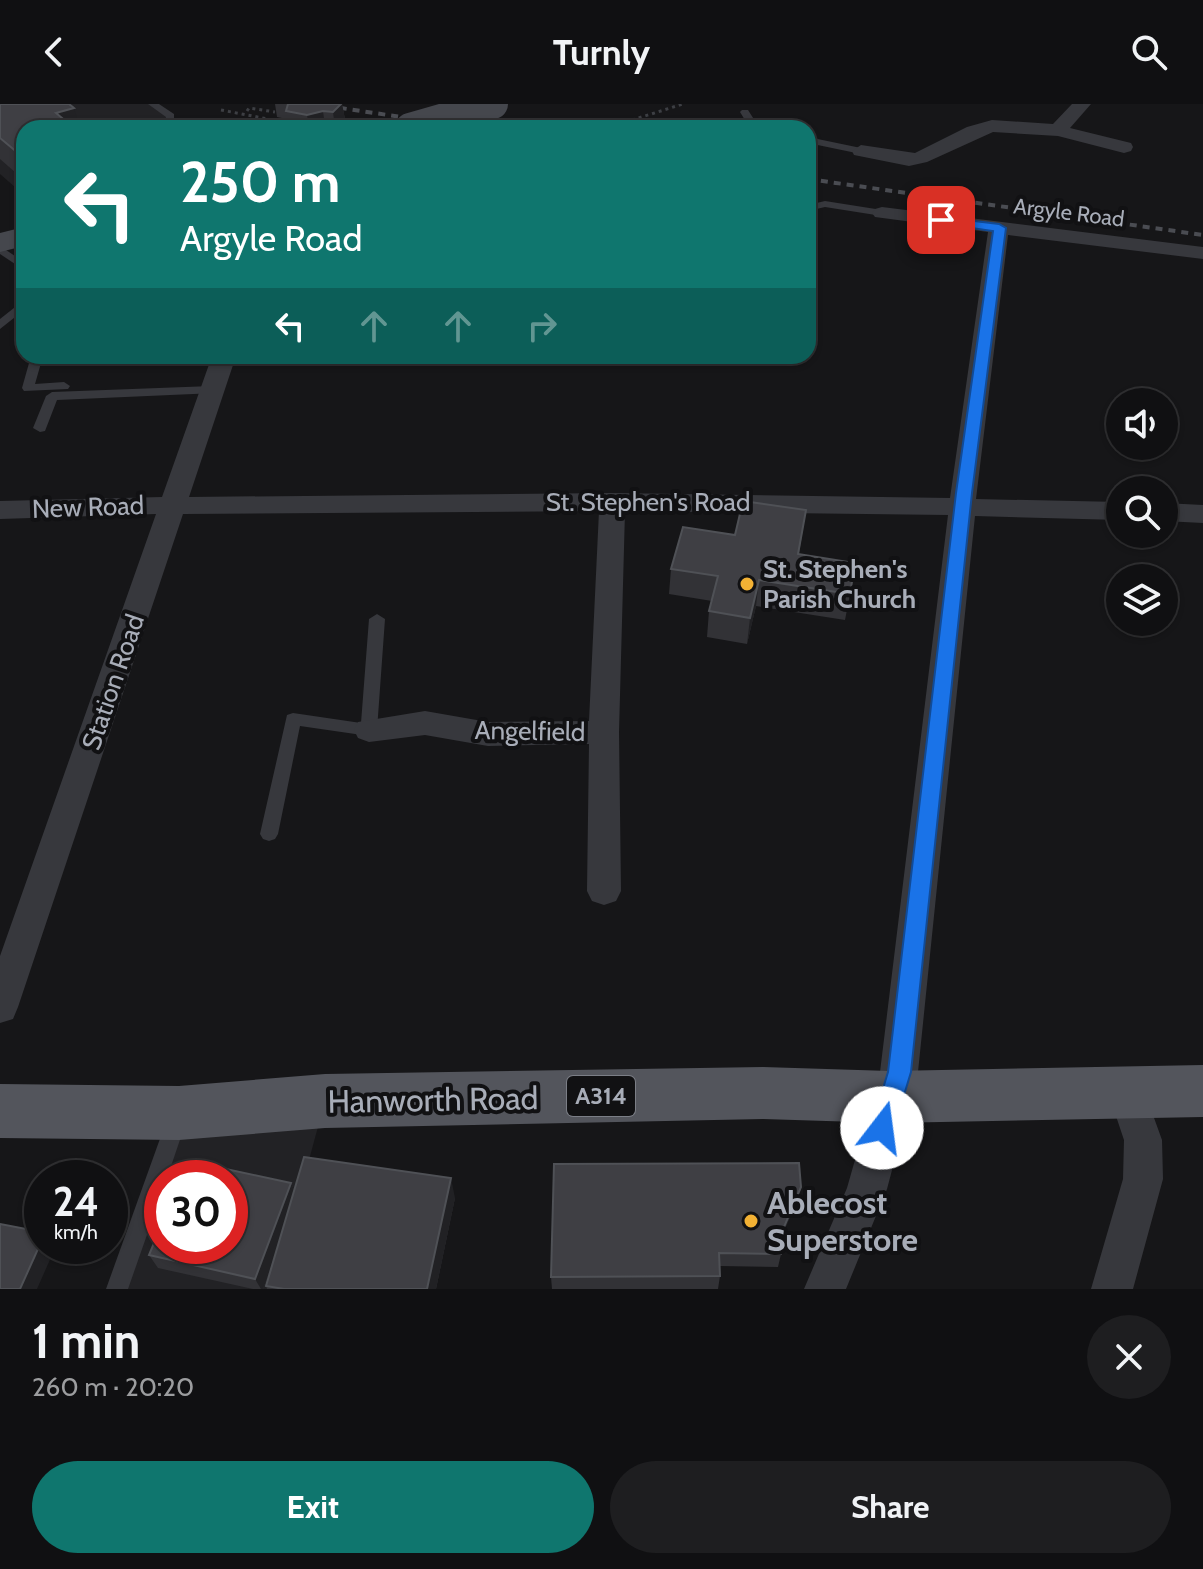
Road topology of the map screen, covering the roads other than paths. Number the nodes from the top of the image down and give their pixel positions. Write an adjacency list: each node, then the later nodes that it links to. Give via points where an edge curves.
1 (153, 104): 5 (lane)
2 (493, 104): 6 (main road, bridge)
3 (1082, 104): 8 (street)
4 (745, 112): 7 (lane)
5 (170, 120)
6 (438, 120)
7 (749, 120)
8 (1058, 130): 10 (street); 11 (street, via 992,126 909,160)
9 (816, 142): 11 (lane)
10 (1124, 147)
11 (861, 151)
12 (816, 206): 13 (lane)
13 (882, 213): 14 (street, Argyle Road)
14 (999, 228): 16 (street, Argyle Road); 26 (street)
15 (0, 246): 17 (lane)
16 (1203, 253)
17 (16, 260)
18 (16, 311): 19 (lane)
19 (0, 325)
20 (35, 364): 22 (lane, via 28,388)
21 (219, 371): 23 (lane, via 52,396); 25 (street, Station Road)
22 (82, 385)
23 (40, 428)
24 (612, 501): 25 (street, St. Stephen's Road); 26 (street, St. Stephen's Road); 33 (street, Angelfield)
25 (175, 504): 27 (street, New Road); 36 (street, Station Road)
26 (963, 507): 28 (street, St. Stephen's Road); 39 (street, via 899,1072)
27 (0, 510)
28 (1106, 511)
29 (1178, 513): 30 (street)
30 (1203, 514)
31 (377, 619): 32 (lane)
32 (369, 730): 33 (street, Angelfield, via 425,723 488,734); 34 (lane, via 293,719)
33 (604, 732): 35 (street)
34 (269, 834)
35 (604, 891)
36 (0, 1007)
37 (1203, 1091): 38 (main road, Hanworth Road / A314)
38 (1127, 1092): 39 (main road, Hanworth Road / A314); 44 (street, via 1143,1140 1143,1179)
39 (890, 1097): 41 (main road, Hanworth Road / A314, via 763,1093 325,1101); 43 (street, via 867,1189)
40 (0, 1111): 41 (main road, Hanworth Road / A314)
41 (179, 1113): 42 (lane)
42 (117, 1289)
43 (825, 1289)
44 (1112, 1289)

